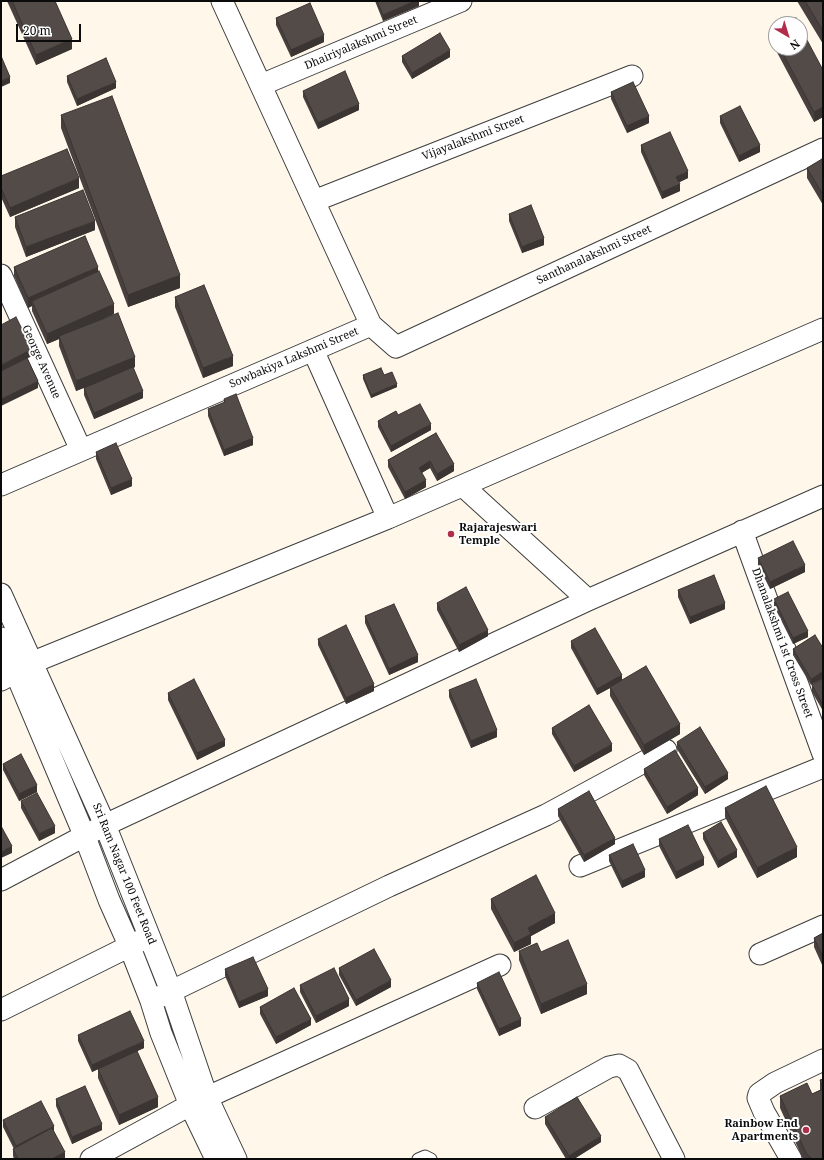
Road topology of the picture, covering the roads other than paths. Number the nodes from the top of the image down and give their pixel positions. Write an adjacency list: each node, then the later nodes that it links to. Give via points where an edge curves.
1 (222, 1): 4 (street, Sowbakiya Lakshmi Street)
2 (461, 1): 4 (street, Dhairiyalakshmi Street)
3 (632, 76): 6 (street, Vijayalakshmi Street)
4 (261, 85): 6 (street, Sowbakiya Lakshmi Street)
5 (823, 150): 8 (street, Santhanalakshmi Street, via 396,347)
6 (314, 201): 8 (street, Sowbakiya Lakshmi Street)
7 (1, 275): 11 (street, George Avenue)
8 (371, 325): 10 (street, Sowbakiya Lakshmi Street)
9 (823, 329): 13 (street)
10 (313, 350): 11 (street, Sowbakiya Lakshmi Street); 15 (street)
11 (81, 450): 12 (street, Sowbakiya Lakshmi Street)
12 (1, 485)
13 (464, 486): 15 (street); 18 (street)
14 (823, 496): 16 (street)
15 (388, 518): 20 (street)
16 (742, 532): 18 (street); 22 (street, Dhanalakshmi 1st Cross Street)
17 (1, 594): 20 (street, Sri Ram Nagar 100 Feet Road)
18 (588, 600): 24 (street)
19 (1, 638): 20 (street, Sri Ram Nagar 100 Feet Road)
20 (16, 672): 24 (street, Sri Ram Nagar 100 Feet Road); 25 (street, Sri Ram Nagar 100 Feet Road)
21 (666, 750): 33 (street, via 546,815 389,886)
22 (823, 754)
23 (823, 767): 26 (street)
24 (105, 825): 25 (street); 29 (street, Sri Ram Nagar 100 Feet Road)
25 (85, 836): 27 (street); 30 (street, Sri Ram Nagar 100 Feet Road)
26 (580, 866)
27 (1, 880)
28 (823, 926): 31 (street)
29 (150, 936): 30 (street); 33 (street, Sri Ram Nagar 100 Feet Road)
30 (129, 945): 34 (street, Sri Ram Nagar 100 Feet Road); 35 (street)
31 (760, 954)
32 (500, 965): 37 (street)
33 (171, 991): 34 (street); 37 (street, Sri Ram Nagar 100 Feet Road)
34 (151, 1001): 37 (street, Sri Ram Nagar 100 Feet Road, via 161,1033)
35 (1, 1010)
36 (823, 1060): 45 (street, via 775,1083 759,1094 758,1098 764,1112)
37 (198, 1101): 39 (street); 40 (street, Sri Ram Nagar 100 Feet Road); 41 (street, Sri Ram Nagar 100 Feet Road)
38 (534, 1108): 44 (street, via 619,1065 628,1070)
39 (91, 1159)
40 (216, 1159)
41 (236, 1159)
42 (418, 1159): 43 (lane, via 425,1156)
43 (431, 1159)
44 (674, 1159)
45 (791, 1159)

